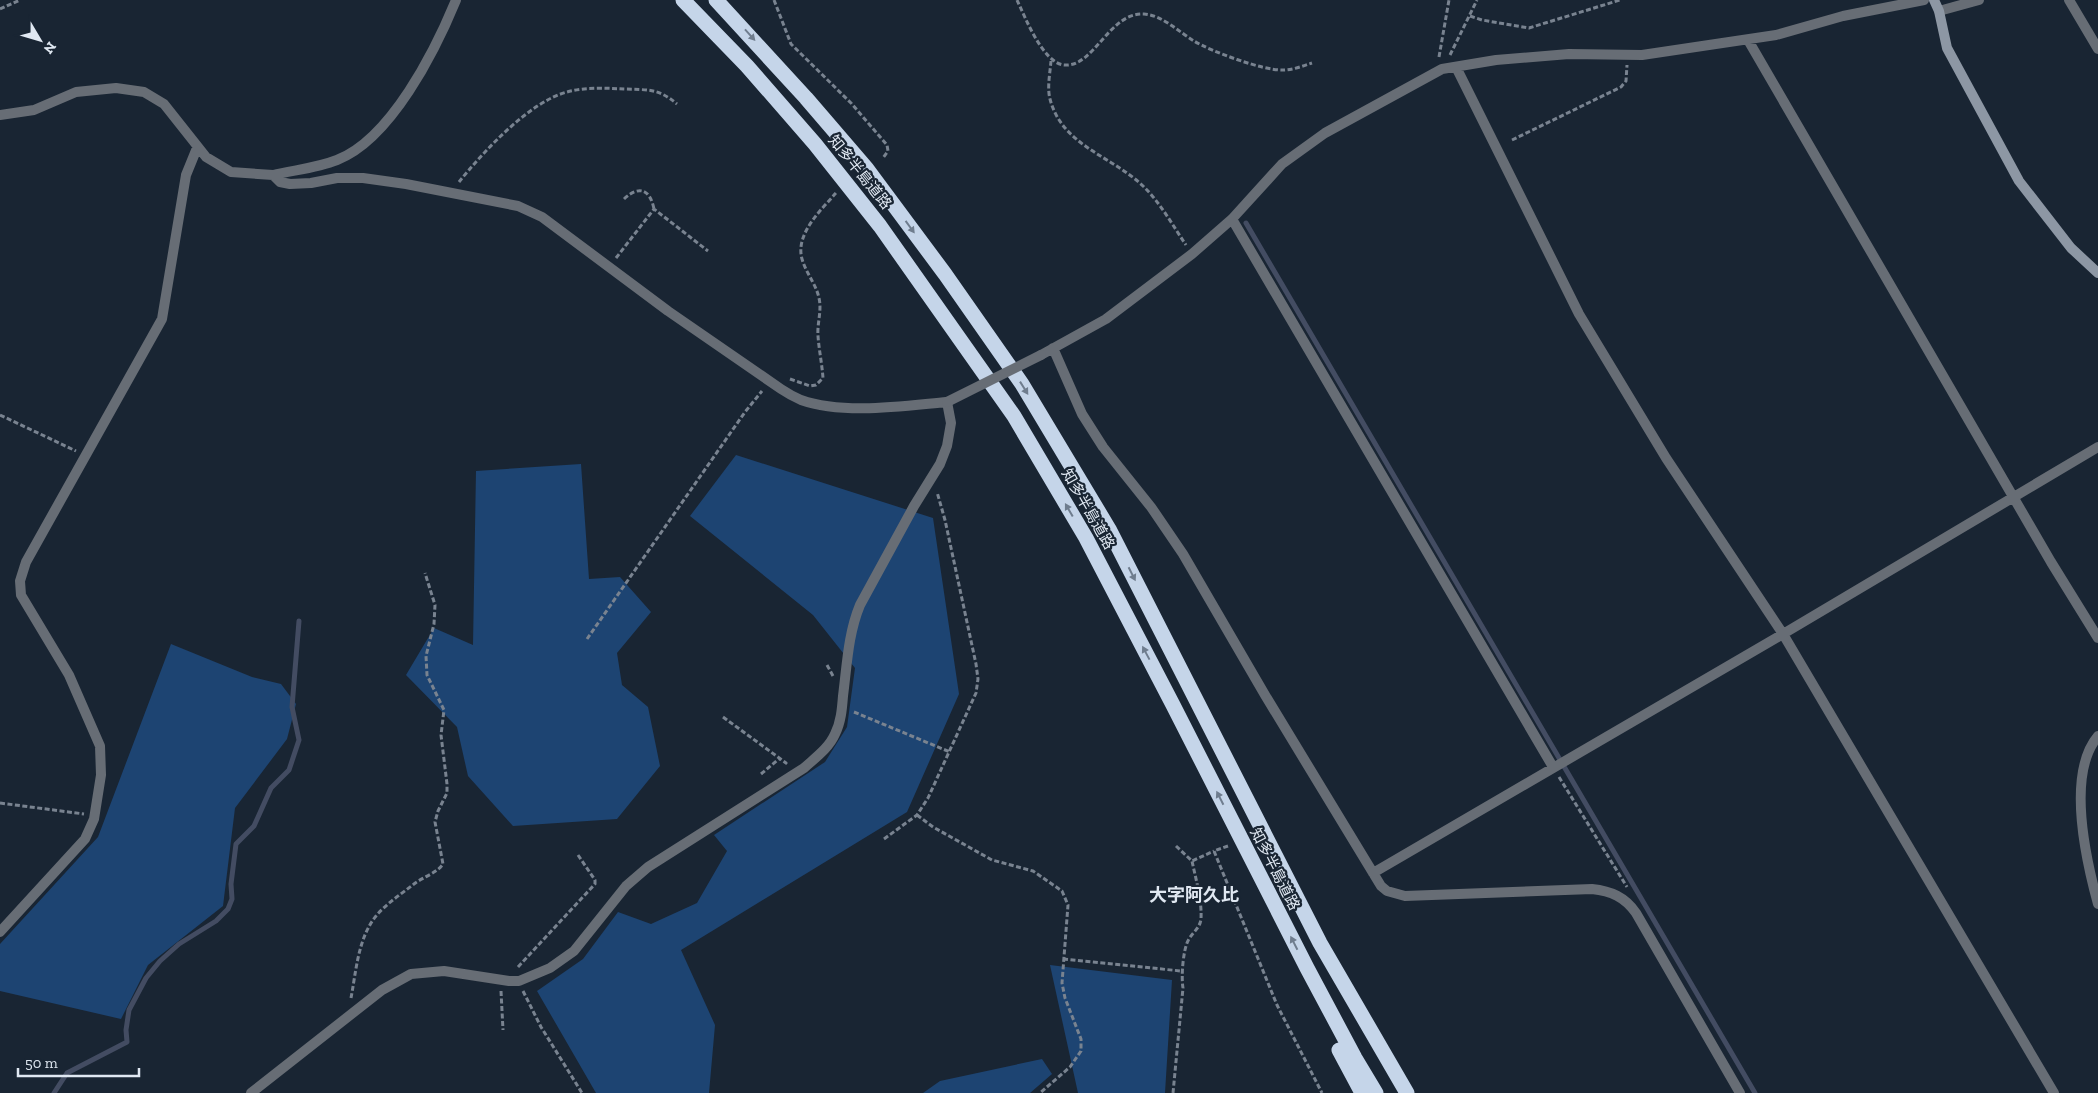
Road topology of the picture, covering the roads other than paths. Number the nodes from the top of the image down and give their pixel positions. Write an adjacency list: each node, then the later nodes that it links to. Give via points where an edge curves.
1 (456, 0): 14 (street, via 431,54 378,131 337,160)
2 (683, 0): 28 (highway, 知多半島道路, one-way to 2, via 1086,538 1014,416 874,218 747,66)
3 (716, 0): 32 (highway, 知多半島道路, one-way to 32, via 868,169 1022,384 1109,529 1320,943)
4 (1924, 0): 9 (street)
5 (1934, 0): 8 (street)
6 (1979, 0): 8 (street)
7 (2069, 0): 10 (street)
8 (1939, 11): 16 (street, via 1947,48 2019,181 2072,248)
9 (1748, 40): 11 (street, via 1642,55 1569,54 1496,60); 20 (street)
10 (2098, 49)
11 (1448, 69): 15 (street, via 1325,133 1282,164); 21 (street, via 1580,314 1666,458)
12 (0, 115): 13 (street, via 34,110 76,92 116,88 144,92 164,104)
13 (197, 148): 14 (street, via 231,172); 27 (street, via 186,175 162,320 26,562 20,581 21,595 69,675 100,746 101,775 94,815 85,839)
14 (273, 175): 18 (street, via 280,182 290,184 363,178 518,206 542,217 767,380 801,400 843,407)
15 (1232, 219): 17 (street, via 1192,254 1106,319); 24 (street)
16 (2098, 273)
17 (1054, 348): 18 (street, bridge); 25 (street, via 1082,414 1183,554)
18 (947, 402): 29 (street, via 951,423 940,464 854,618 842,707 835,735 824,750 804,768 648,867 626,886 574,951 550,968 509,981 444,971 411,974 382,990)
19 (2098, 447): 20 (street)
20 (2014, 496): 21 (street); 22 (street)
21 (1784, 634): 24 (street); 34 (street)
22 (2098, 638)
23 (2098, 736): 26 (street, via 2085,759 2082,815 2089,872)
24 (1553, 767): 25 (street)
25 (1372, 873): 33 (street, via 1381,886 1398,895 1592,889 1607,890 1625,900 1636,913)
26 (2098, 904)
27 (0, 932)
28 (1307, 968): 30 (highway, via 1309,994); 31 (highway, 知多半島道路)
29 (251, 1093)
30 (1362, 1093)
31 (1376, 1093)
32 (1406, 1093)
33 (1740, 1093)
34 (2054, 1093)

